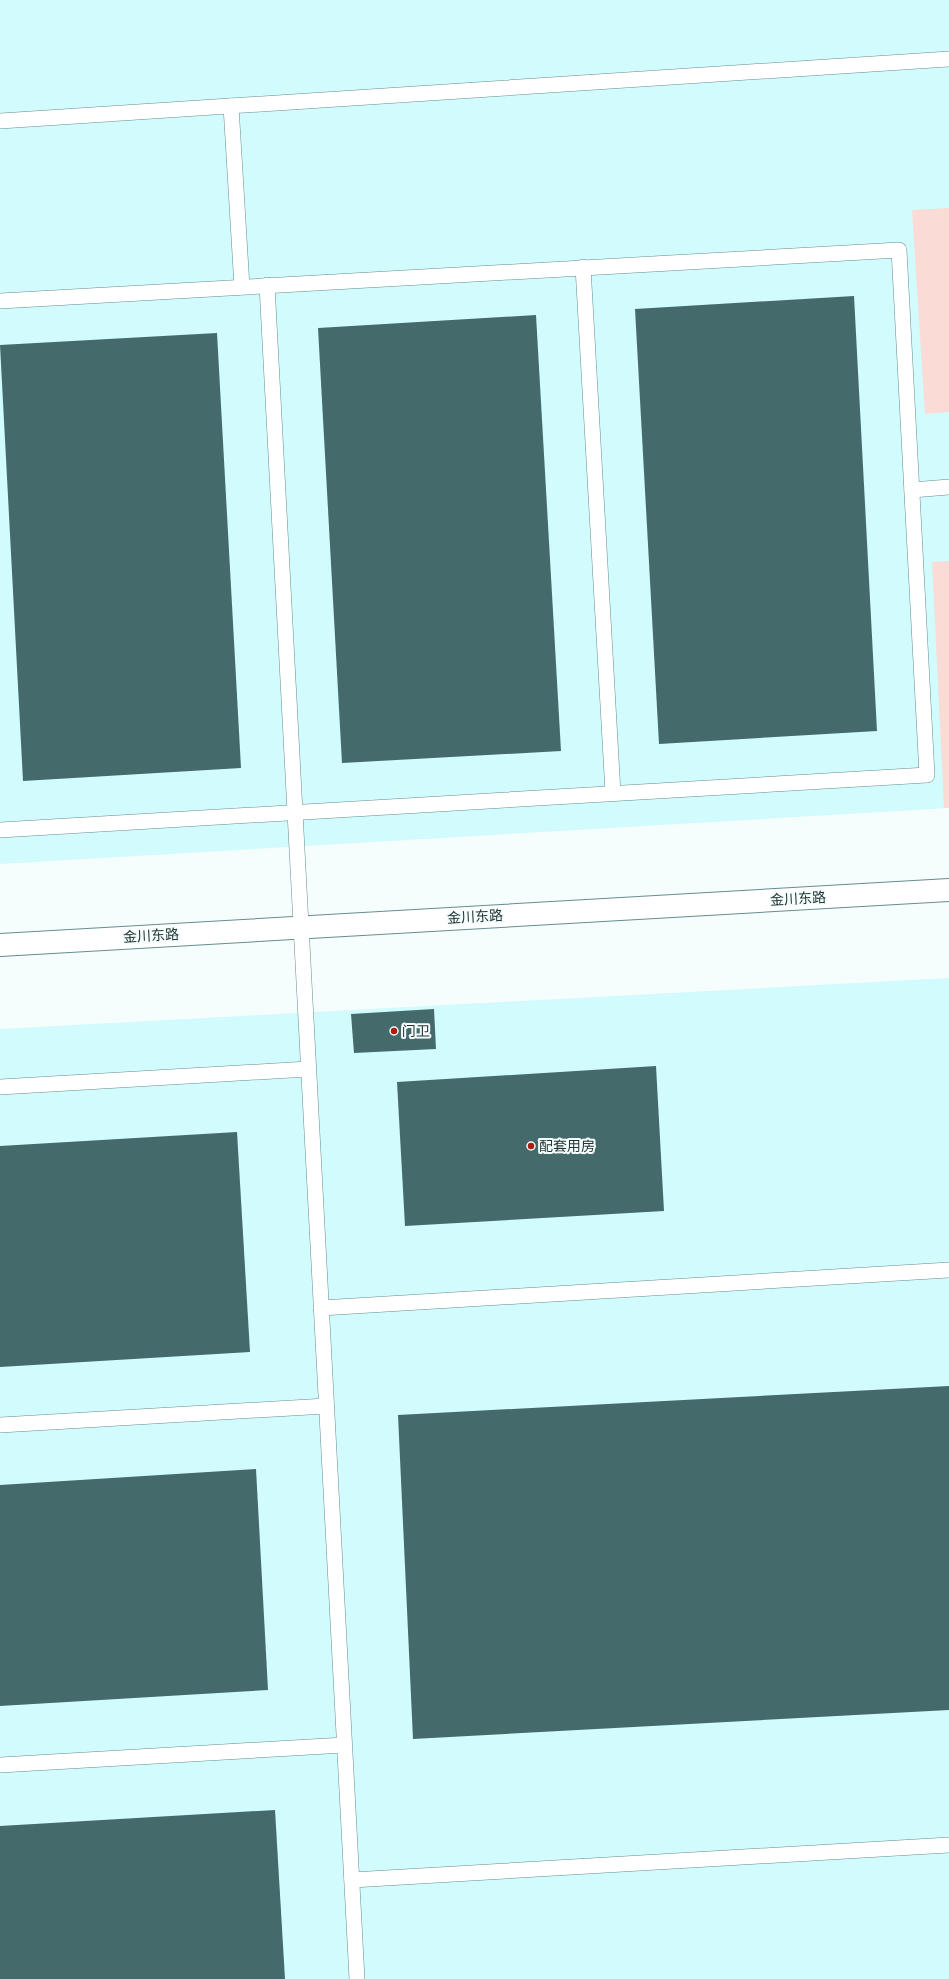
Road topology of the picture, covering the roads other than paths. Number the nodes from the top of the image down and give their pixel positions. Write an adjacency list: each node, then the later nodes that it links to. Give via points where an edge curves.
1 (949, 59): 2 (lane)
2 (231, 106): 3 (lane); 6 (lane)
3 (0, 121)
4 (583, 267): 5 (lane); 9 (lane, via 899,250); 10 (lane)
5 (267, 285): 6 (lane); 11 (lane)
6 (242, 287): 7 (lane)
7 (0, 301)
8 (949, 487): 9 (lane)
9 (912, 490): 10 (lane, via 927,775)
10 (613, 793): 11 (lane)
11 (295, 812): 12 (lane); 14 (lane)
12 (0, 830)
13 (949, 890): 14 (street, 金川东路)
14 (301, 927): 15 (street, 金川东路); 16 (lane)
15 (0, 945)
16 (308, 1069): 17 (lane); 19 (lane)
17 (0, 1087)
18 (949, 1270): 19 (lane)
19 (321, 1308): 20 (lane)
20 (326, 1406): 21 (lane); 22 (lane)
21 (0, 1425)
22 (344, 1744): 23 (lane); 25 (lane)
23 (0, 1765)
24 (949, 1845): 25 (lane)
25 (352, 1880): 26 (lane)
26 (357, 1979)

